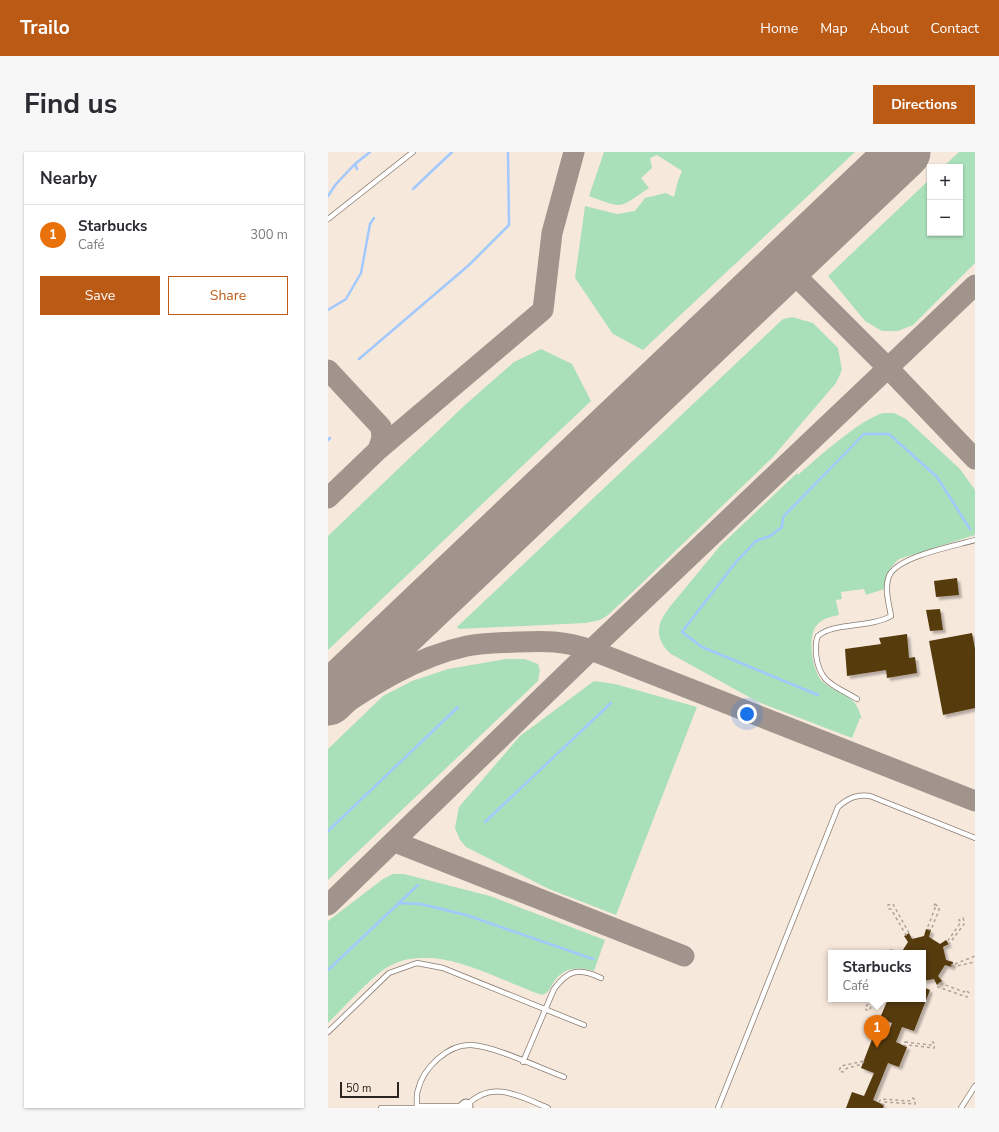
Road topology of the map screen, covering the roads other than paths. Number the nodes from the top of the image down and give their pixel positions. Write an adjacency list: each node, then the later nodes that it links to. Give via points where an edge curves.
1 (413, 152): 2 (lane)
2 (328, 219)
3 (975, 540): 4 (lane, via 909,559 894,570 889,576 888,584 891,616 881,622 826,630 818,636 816,645 820,673)
4 (857, 700)
5 (975, 838): 17 (lane, via 870,796 848,799 838,807)
6 (601, 978): 7 (lane, via 578,971 569,973 554,989)
7 (546, 1009): 8 (lane); 9 (lane, via 443,968 417,963 389,974); 10 (lane)
8 (584, 1025)
9 (328, 1032)
10 (523, 1062): 11 (lane); 13 (lane, via 485,1047 457,1047 428,1067 417,1090)
11 (564, 1077)
12 (975, 1086): 18 (lane)
13 (417, 1107): 14 (lane); 15 (lane)
14 (465, 1107): 16 (lane, via 479,1095 494,1091 507,1092)
15 (381, 1108)
16 (548, 1108)
17 (718, 1108)
18 (961, 1108)

